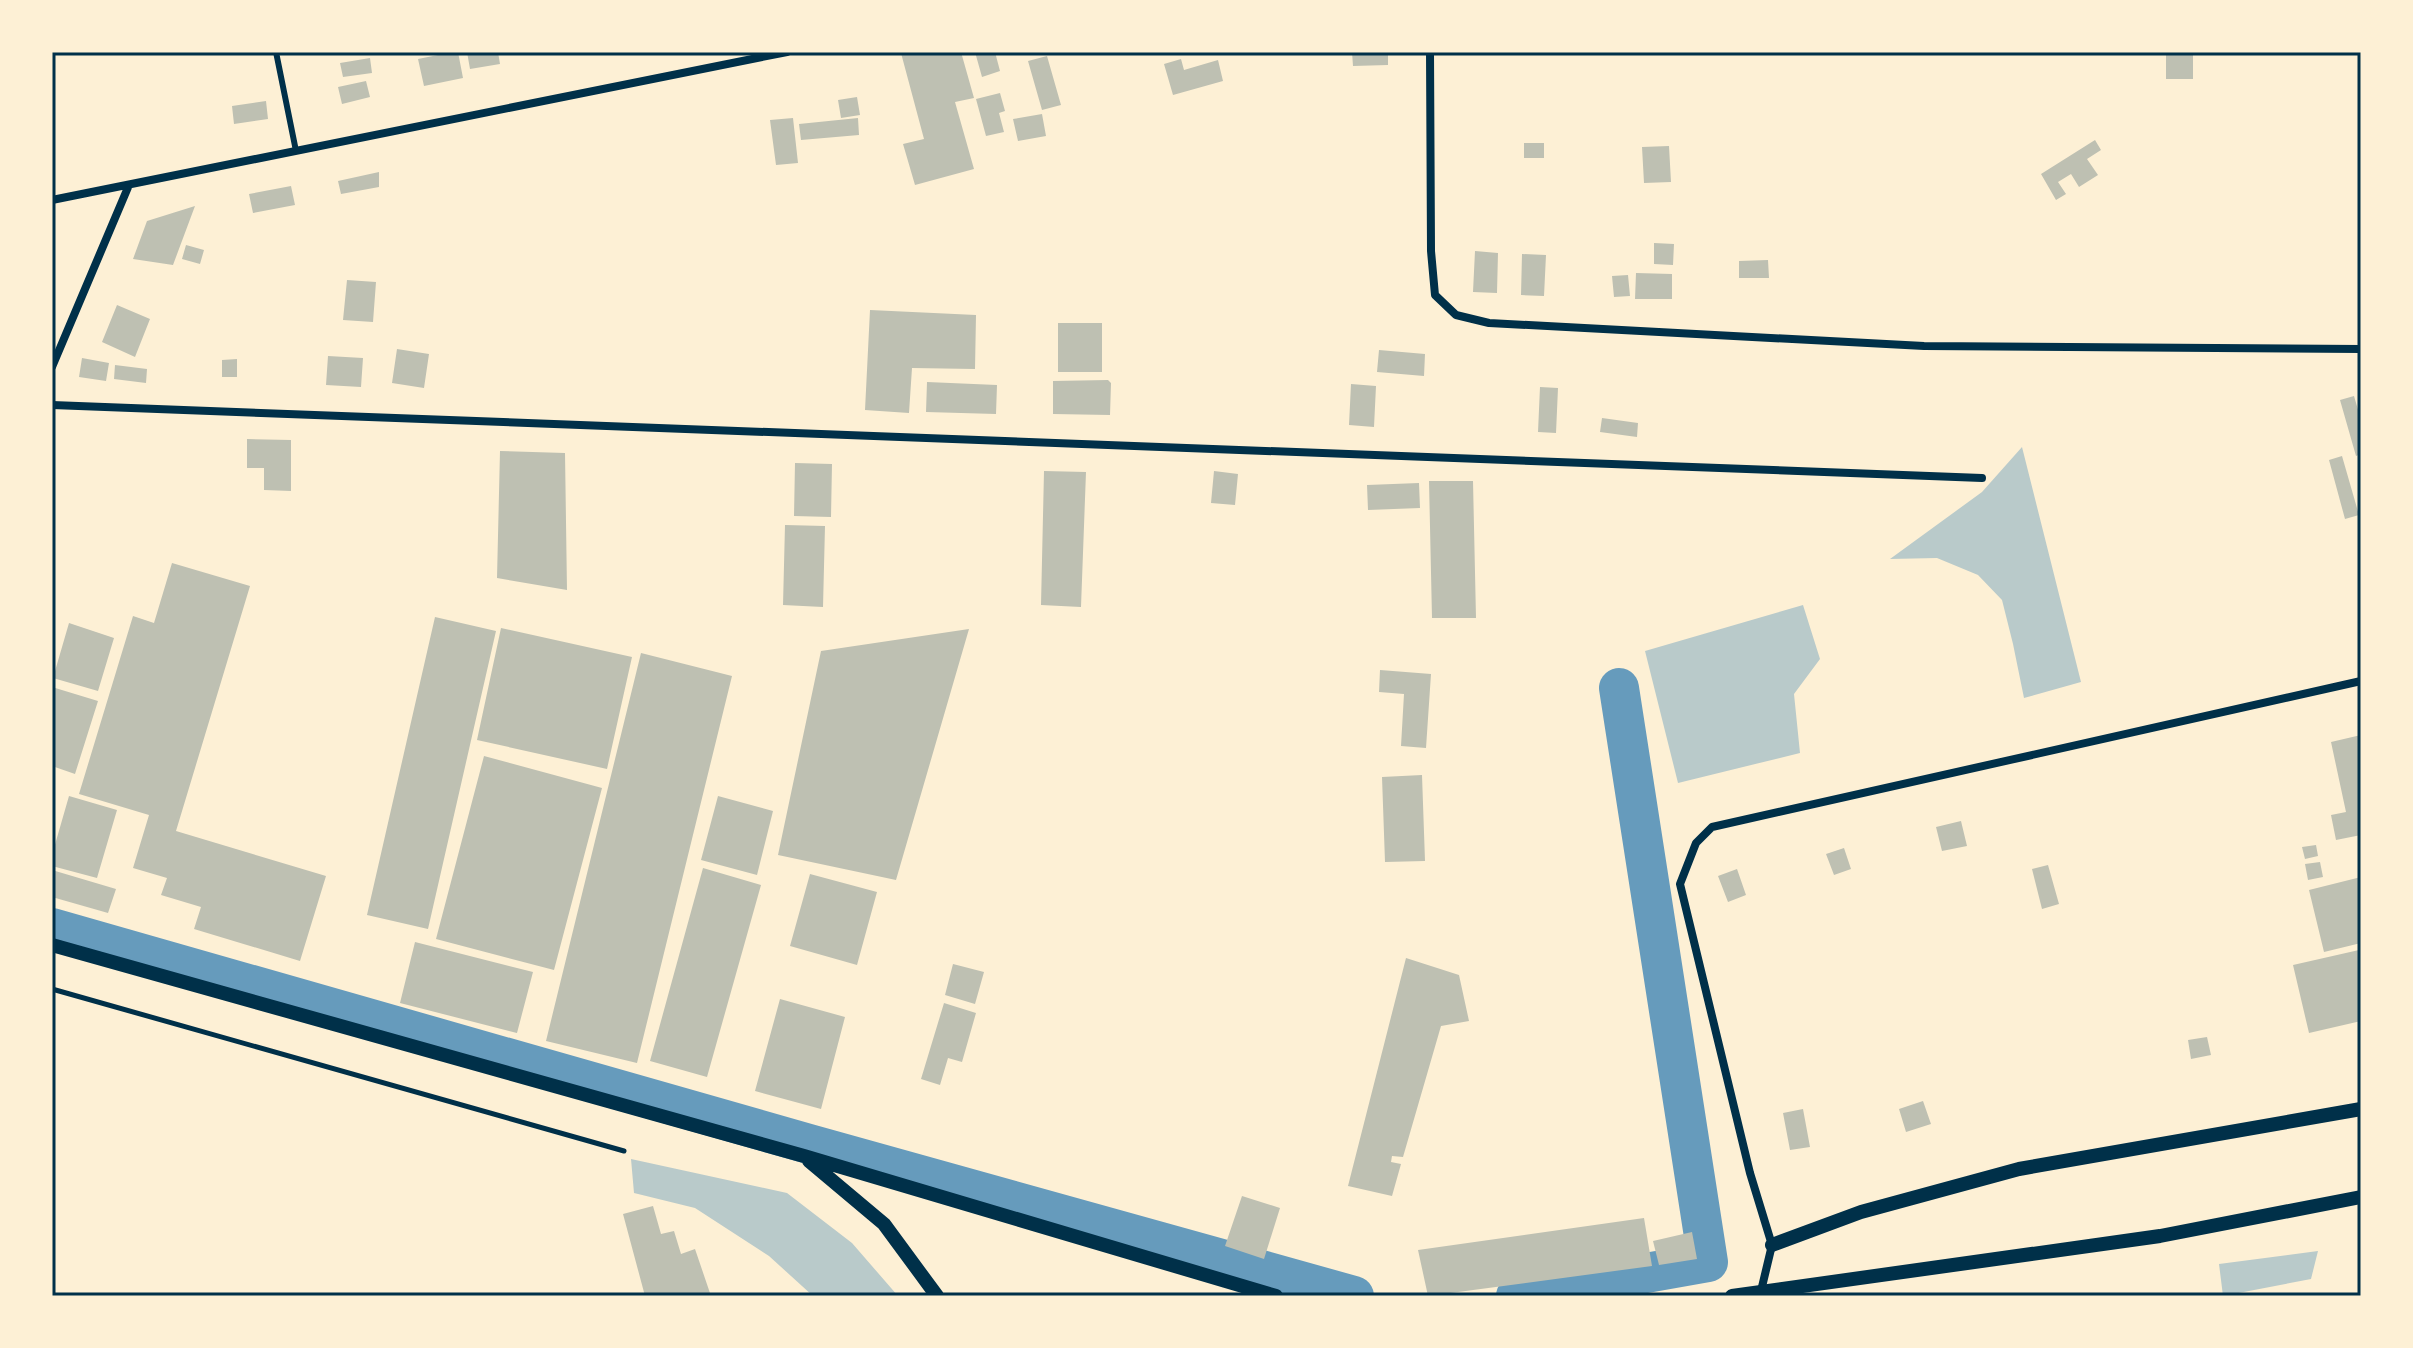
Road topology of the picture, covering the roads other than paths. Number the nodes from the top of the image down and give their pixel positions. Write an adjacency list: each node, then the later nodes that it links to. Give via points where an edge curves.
1 (276, 52): 4 (lane)
2 (787, 52): 4 (street)
3 (1430, 52): 7 (street, via 1433,280 1435,295 1456,315 1489,323 1924,346)
4 (296, 151): 5 (street)
5 (129, 185): 6 (street); 8 (street)
6 (52, 200)
7 (2361, 349)
8 (52, 367)
9 (52, 405): 10 (street)
10 (1982, 478)
11 (2361, 681): 16 (street, via 1712,827 1696,843 1680,884)
12 (52, 945): 14 (street)
13 (2361, 1109): 16 (street, via 2019,1169 1861,1212)
14 (804, 1156): 18 (street, via 884,1224); 19 (street)
15 (2361, 1197): 17 (street, via 2160,1236)
16 (1772, 1245): 17 (street)
17 (1761, 1291): 20 (street)
18 (937, 1296)
19 (1276, 1296)
20 (1732, 1296)

